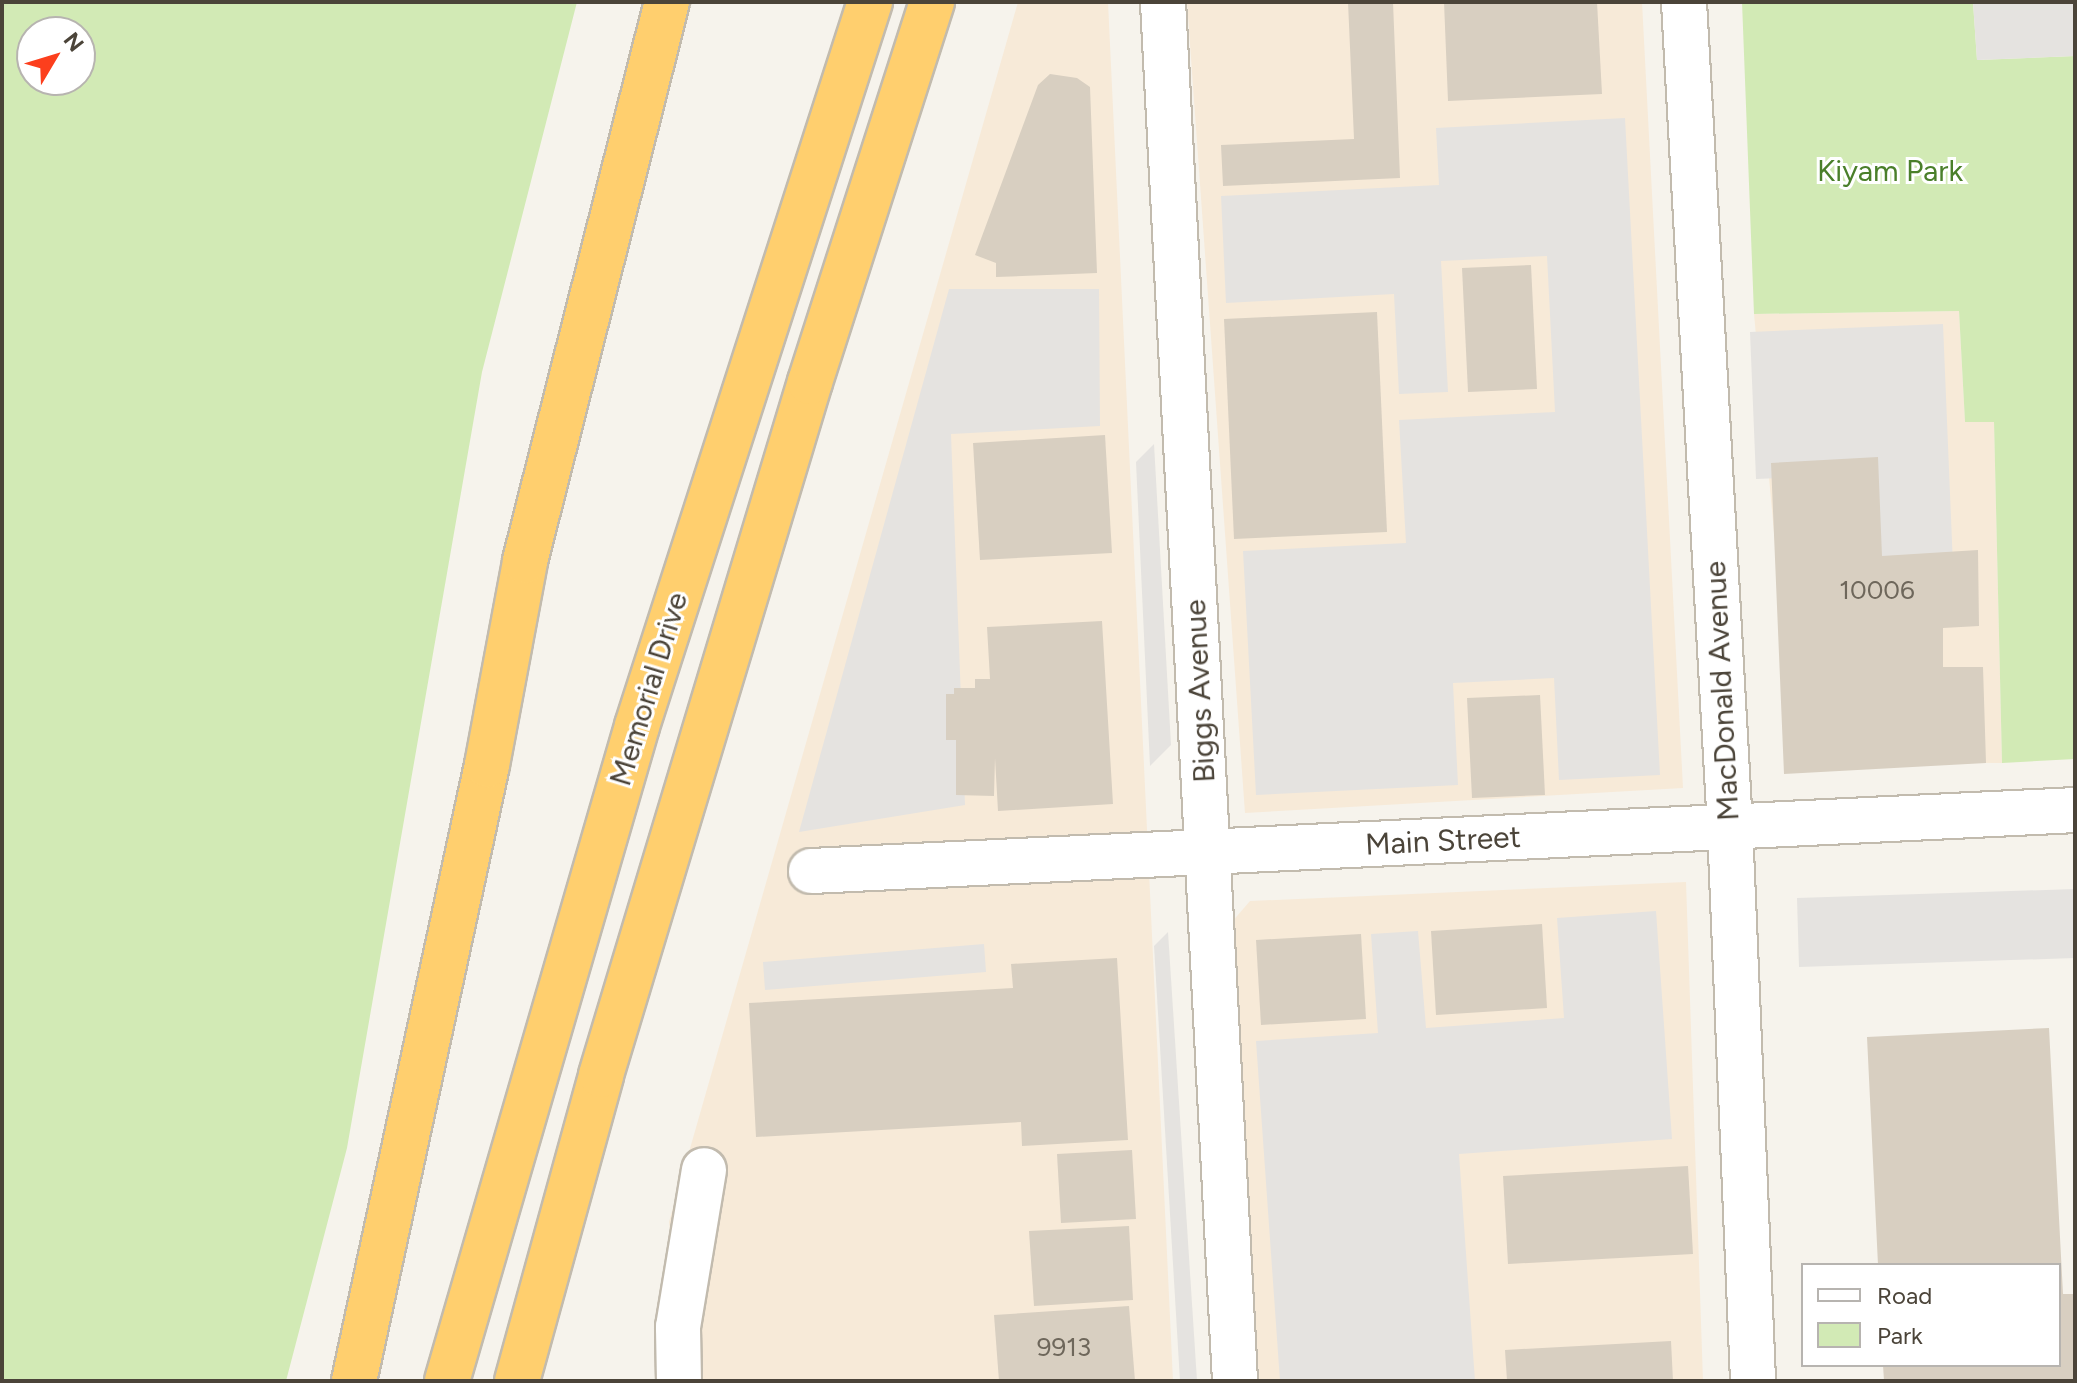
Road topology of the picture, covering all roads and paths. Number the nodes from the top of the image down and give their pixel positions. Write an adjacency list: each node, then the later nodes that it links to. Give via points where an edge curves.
1 (667, 2): 11 (highway, via 525,561 487,765)
2 (870, 2): 12 (highway, Memorial Drive, via 642,711)
3 (932, 2): 13 (highway, via 810,382 601,1075)
4 (1163, 2): 8 (street, Biggs Avenue)
5 (1684, 2): 7 (street, MacDonald Avenue)
6 (2075, 810): 7 (street, Main Street)
7 (1730, 827): 8 (street, Main Street); 16 (street, MacDonald Avenue)
8 (1208, 852): 9 (street, Main Street); 15 (street, Biggs Avenue)
9 (811, 871)
10 (704, 1170): 14 (street, via 678,1327)
11 (354, 1381)
12 (447, 1381)
13 (517, 1381)
14 (679, 1381)
15 (1235, 1381)
16 (1753, 1381)

